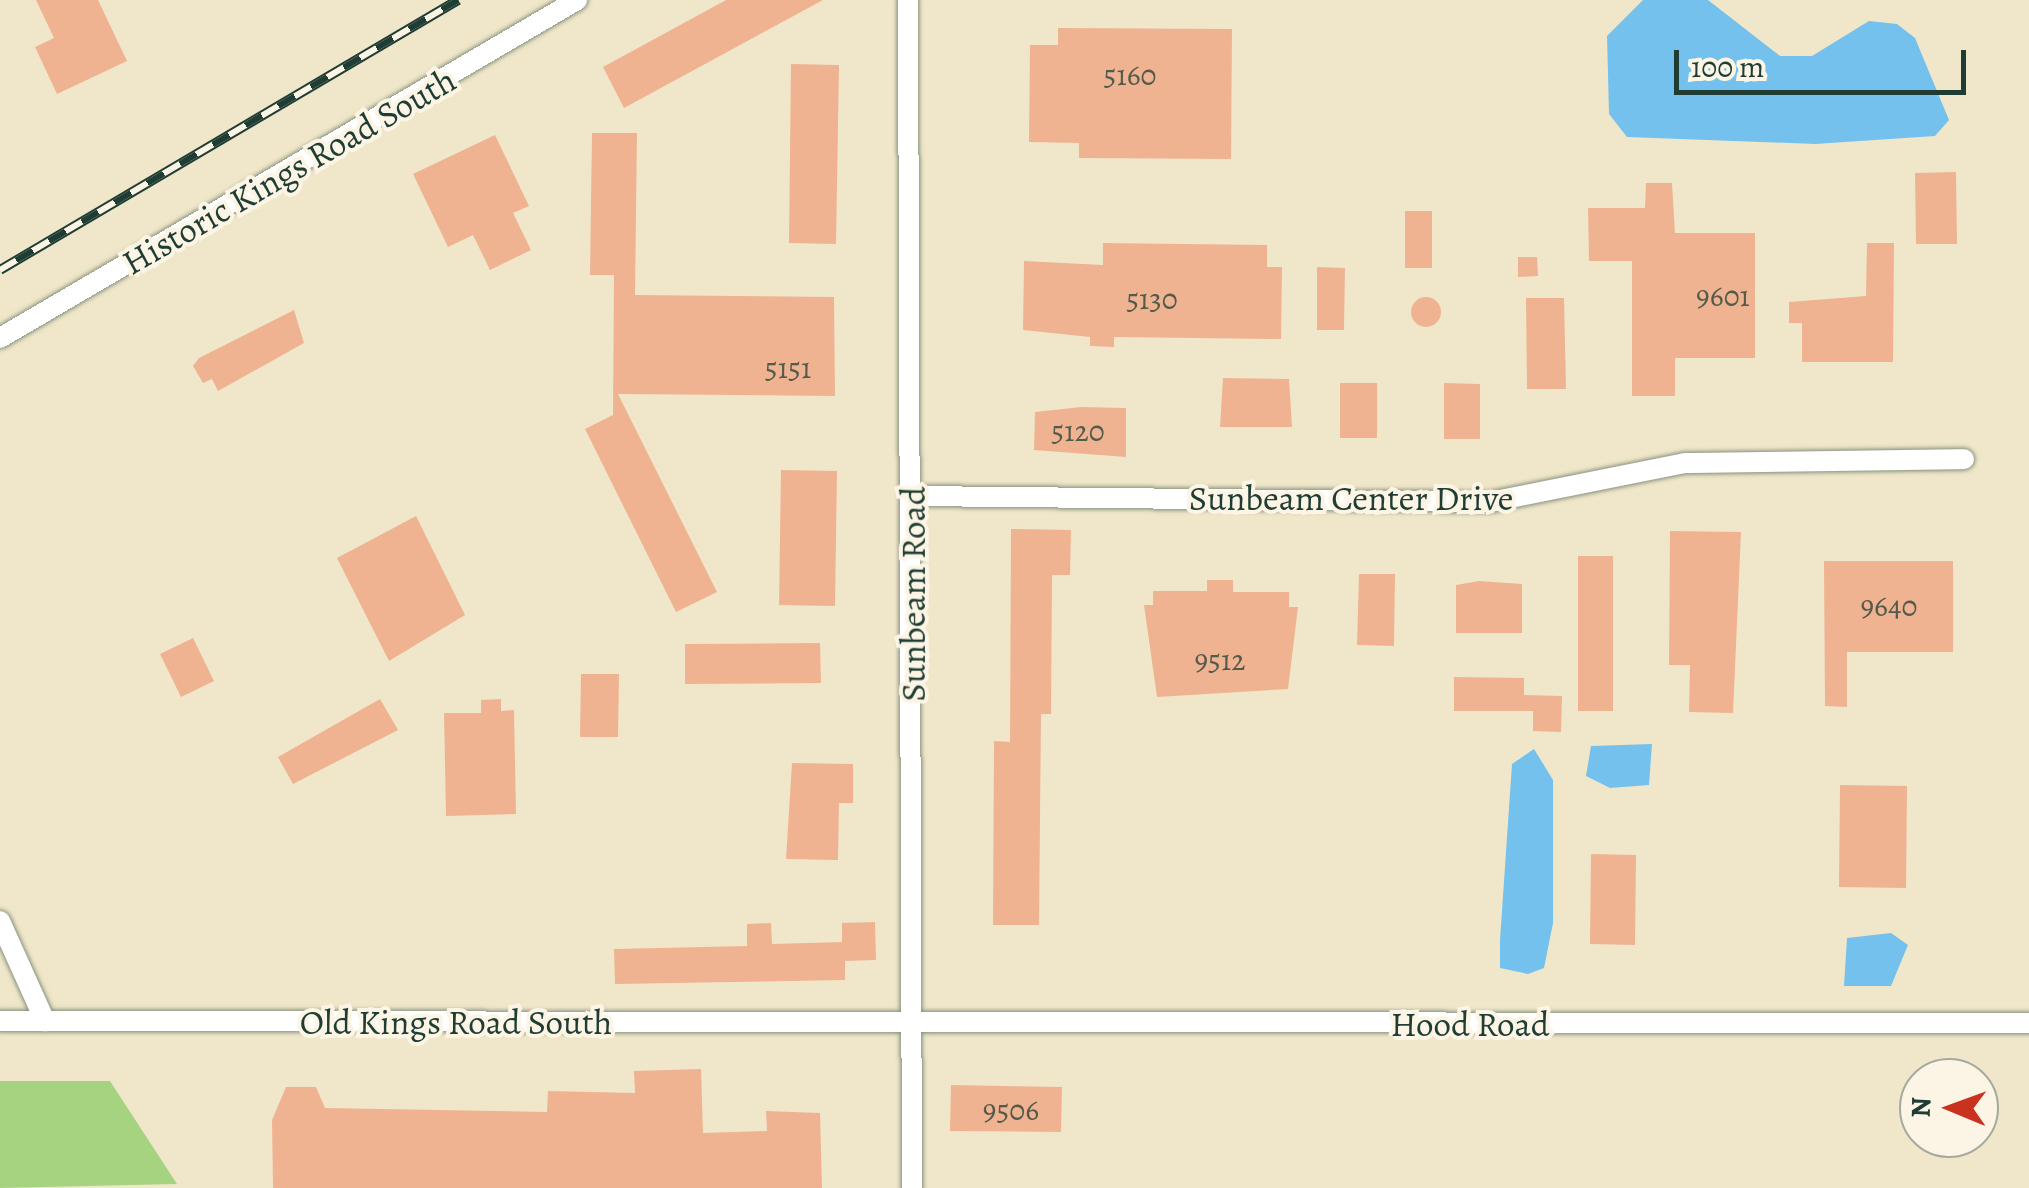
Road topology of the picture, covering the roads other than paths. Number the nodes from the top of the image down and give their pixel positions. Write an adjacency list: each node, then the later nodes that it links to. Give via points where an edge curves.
1 (577, 0): 3 (street, Historic Kings Road South)
2 (908, 0): 5 (street, Sunbeam Road)
3 (0, 338)
4 (1964, 460): 5 (street, Sunbeam Center Drive, via 1685,463 1490,502)
5 (914, 496): 9 (street, Sunbeam Road)
6 (0, 921): 8 (street)
7 (0, 1021): 8 (street, Old Kings Road South)
8 (46, 1021): 9 (street, Old Kings Road South)
9 (912, 1022): 10 (street, Hood Road); 11 (street, Sunbeam Road)
10 (2029, 1023)
11 (912, 1188)

